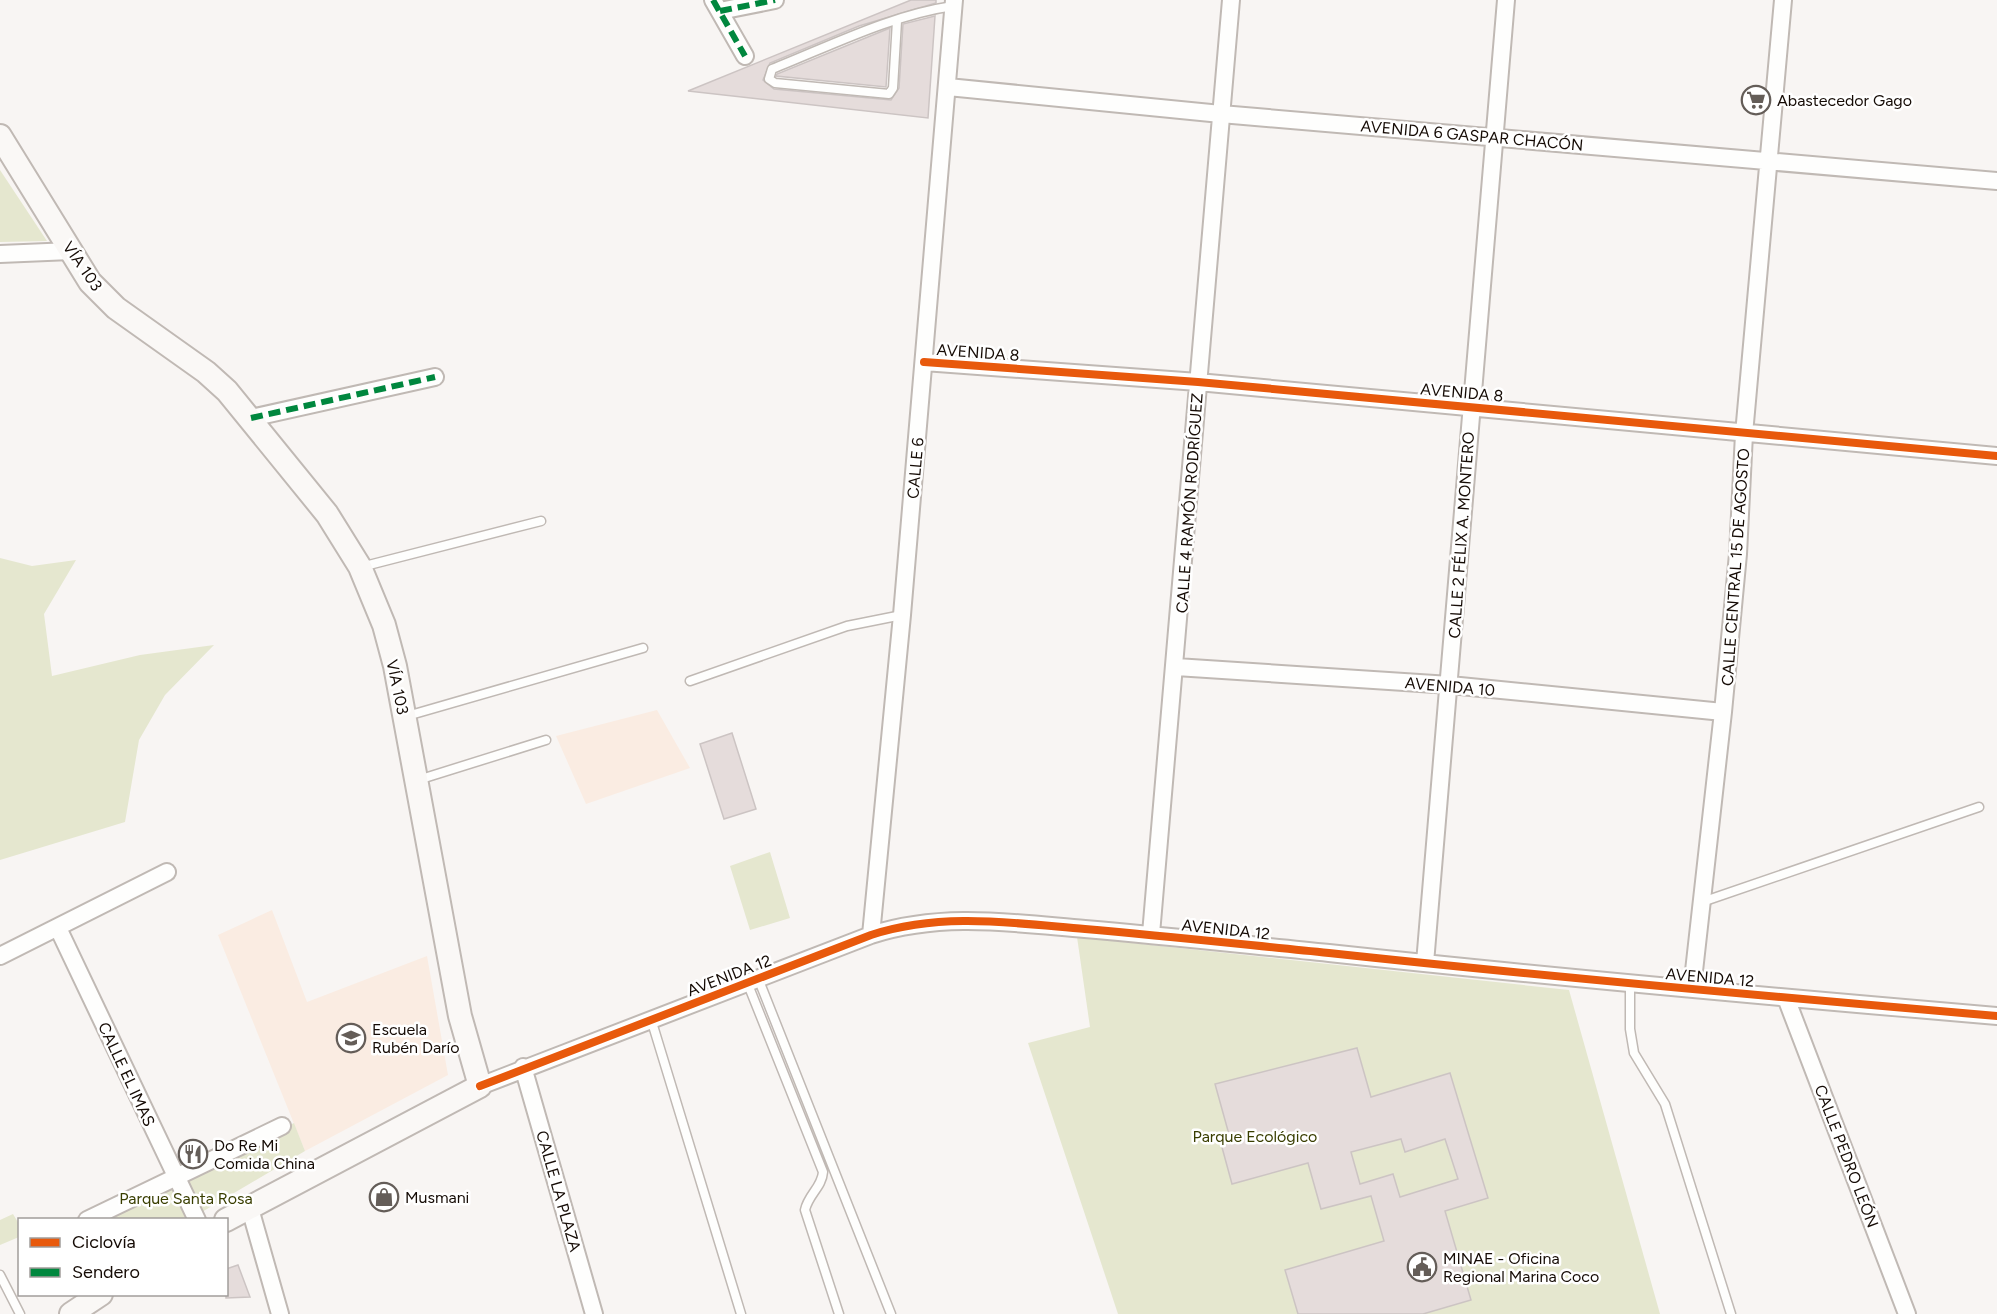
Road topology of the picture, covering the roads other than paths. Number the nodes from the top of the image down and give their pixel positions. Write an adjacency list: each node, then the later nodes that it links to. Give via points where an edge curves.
1 (775, 0): 6 (street)
2 (1231, 0): 10 (street, CALLE 4 RAMÓN RODRÍGUEZ)
3 (1506, 0): 12 (street, CALLE 2 FÉLIX A. MONTERO)
4 (1783, 0): 13 (street, CALLE CENTRAL 15 DE AGOSTO)
5 (953, 3): 7 (lane); 9 (street, CALLE 6)
6 (716, 6): 8 (street)
7 (897, 21): 7 (lane, via 771,69 769,79 775,83 889,94 893,88)
8 (745, 56)
9 (948, 87): 10 (street, AVENIDA 6 GASPAR CHACÓN); 17 (street, CALLE 6)
10 (1221, 114): 12 (street, AVENIDA 6 GASPAR CHACÓN); 19 (street, CALLE 4 RAMÓN RODRÍGUEZ)
11 (0, 136): 15 (main road, VÍA 103)
12 (1494, 137): 13 (street, AVENIDA 6 GASPAR CHACÓN); 20 (street, CALLE 2 FÉLIX A. MONTERO)
13 (1768, 161): 14 (street, AVENIDA 6 GASPAR CHACÓN); 22 (street, CALLE CENTRAL 15 DE AGOSTO)
14 (1997, 181)
15 (71, 251): 16 (street); 21 (main road, VÍA 103, via 90,282 116,308 206,372)
16 (0, 254)
17 (924, 362): 19 (street, AVENIDA 8); 26 (street, CALLE 6)
18 (435, 377): 21 (street)
19 (1198, 382): 20 (street, AVENIDA 8); 28 (street, CALLE 4 RAMÓN RODRÍGUEZ)
20 (1471, 406): 22 (street, AVENIDA 8); 30 (street, CALLE 2 FÉLIX A. MONTERO)
21 (251, 418): 25 (main road, VÍA 103, via 327,514)
22 (1744, 434): 23 (street, AVENIDA 8); 31 (street, CALLE CENTRAL 15 DE AGOSTO)
23 (1997, 456)
24 (541, 521): 25 (lane)
25 (360, 567): 32 (main road, VÍA 103, via 384,626)
26 (902, 615): 29 (lane, via 847,626); 40 (street, CALLE 6)
27 (643, 648): 32 (lane)
28 (1176, 667): 30 (street, AVENIDA 10); 39 (street, CALLE 4 RAMÓN RODRÍGUEZ)
29 (690, 681)
30 (1450, 685): 31 (street, AVENIDA 10); 42 (street, CALLE 2 FÉLIX A. MONTERO)
31 (1724, 712): 37 (street, CALLE CENTRAL 15 DE AGOSTO)
32 (405, 717): 34 (main road, VÍA 103)
33 (546, 740): 34 (lane)
34 (416, 781): 50 (main road, VÍA 103, via 460,1016)
35 (1979, 807): 37 (lane)
36 (167, 872): 38 (street)
37 (1702, 902): 45 (street, CALLE CENTRAL 15 DE AGOSTO)
38 (58, 928): 41 (street); 52 (street, CALLE EL IMAS)
39 (1151, 934): 40 (street, AVENIDA 12, via 936,920); 42 (street, AVENIDA 12)
40 (872, 935): 43 (street, AVENIDA 12)
41 (0, 956)
42 (1425, 963): 44 (street, AVENIDA 12)
43 (753, 980): 48 (street, AVENIDA 12); 62 (lane, via 823,1172 823,1180 807,1200 805,1210); 63 (lane)
44 (1630, 983): 45 (street, AVENIDA 12); 64 (lane, via 1634,1053 1665,1104)
45 (1692, 990): 46 (street, AVENIDA 12)
46 (1786, 998): 47 (street, AVENIDA 12); 65 (street, CALLE PEDRO LEÓN)
47 (1997, 1016)
48 (651, 1018): 49 (street, AVENIDA 12); 61 (lane)
49 (523, 1067): 50 (street, AVENIDA 12); 60 (street, CALLE LA PLAZA)
50 (480, 1086): 53 (main road)
51 (282, 1126): 52 (street)
52 (175, 1176): 54 (street); 55 (street, CALLE EL IMAS)
53 (249, 1205): 56 (main road); 59 (street)
54 (91, 1218)
55 (196, 1218)
56 (228, 1219)
57 (0, 1275): 58 (lane)
58 (21, 1314)
59 (280, 1314)
60 (594, 1314)
61 (741, 1314)
62 (839, 1314)
63 (891, 1314)
64 (1731, 1314)
65 (1906, 1314)

